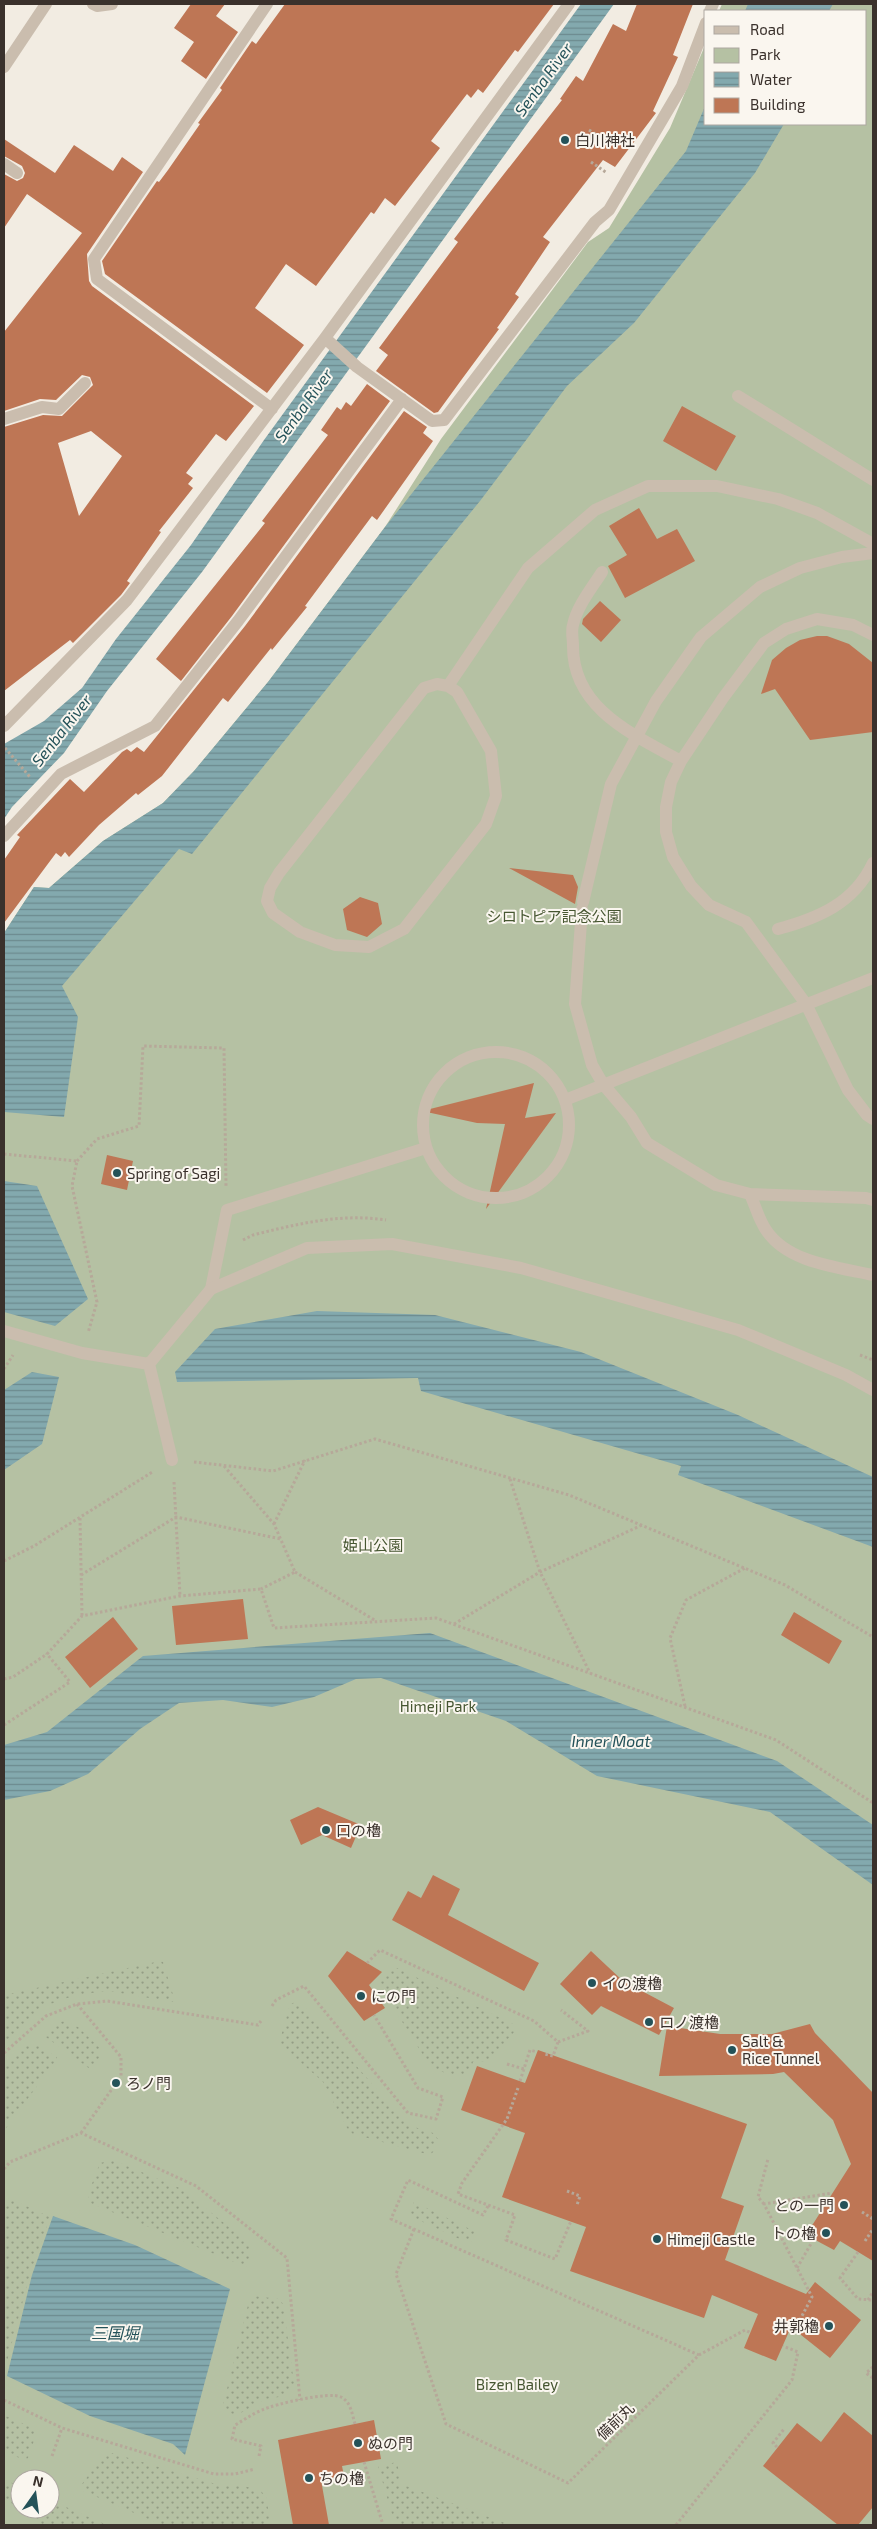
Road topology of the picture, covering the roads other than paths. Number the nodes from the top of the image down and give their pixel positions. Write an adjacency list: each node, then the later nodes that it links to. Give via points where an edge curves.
1 (46, 4): 7 (street)
2 (93, 4): 3 (street)
3 (112, 4)
4 (266, 4): 14 (street, via 94,259 96,278)
5 (569, 4): 10 (street)
6 (704, 28): 13 (street, via 682,86 609,210 595,222 444,420 432,421)
7 (4, 67)
8 (4, 164): 9 (street)
9 (18, 173)
10 (325, 338): 13 (street, via 357,367); 14 (street)
11 (85, 384): 15 (street, via 59,409 42,407)
12 (738, 396): 16 (street)
13 (402, 399): 25 (street, via 238,621 155,726 61,774)
14 (272, 409): 22 (street, via 127,600)
15 (4, 419)
16 (873, 480)
17 (873, 544): 21 (street, via 817,513 778,499 717,486 648,486 595,510 528,568)
18 (873, 553): 23 (street, via 800,568 760,588 700,637)
19 (602, 572): 23 (street, via 573,625 574,670 583,691 605,714)
20 (873, 635): 24 (street, via 853,624 817,619 786,629 764,643 722,698)
21 (448, 686): 21 (street, via 437,684 424,688 279,873 267,901 273,913 300,932 335,945 369,947 404,929 486,824 496,796 491,751 457,692)
22 (4, 726)
23 (636, 736): 24 (street); 30 (street, via 611,784 582,905 575,1004 592,1065)
24 (681, 761): 29 (street, via 671,782 666,807 666,832 673,857 691,886 709,905 746,922)
25 (4, 836)
26 (873, 864): 27 (street, via 852,895 837,906 807,921)
27 (778, 929)
28 (873, 978): 29 (street)
29 (806, 1004): 30 (street); 32 (street, via 848,1090)
30 (603, 1084): 31 (street); 34 (street, via 631,1117 647,1143 716,1185)
31 (565, 1100): 33 (street, via 558,1087 536,1064 505,1053 486,1053 462,1061 445,1072 431,1091 423,1119); 33 (street, via 569,1129 562,1157 550,1175 535,1187 509,1197 478,1196 454,1185 440,1172)
32 (873, 1120)
33 (426, 1148): 37 (street, via 227,1210)
34 (750, 1194): 35 (street); 36 (street, via 766,1230 800,1258)
35 (873, 1200)
36 (873, 1275)
37 (211, 1289): 39 (street); 40 (street, via 307,1248 392,1244 520,1268 738,1330 846,1375)
38 (4, 1331): 39 (street, via 82,1353)
39 (149, 1364): 41 (street)
40 (873, 1390)
41 (172, 1460)

